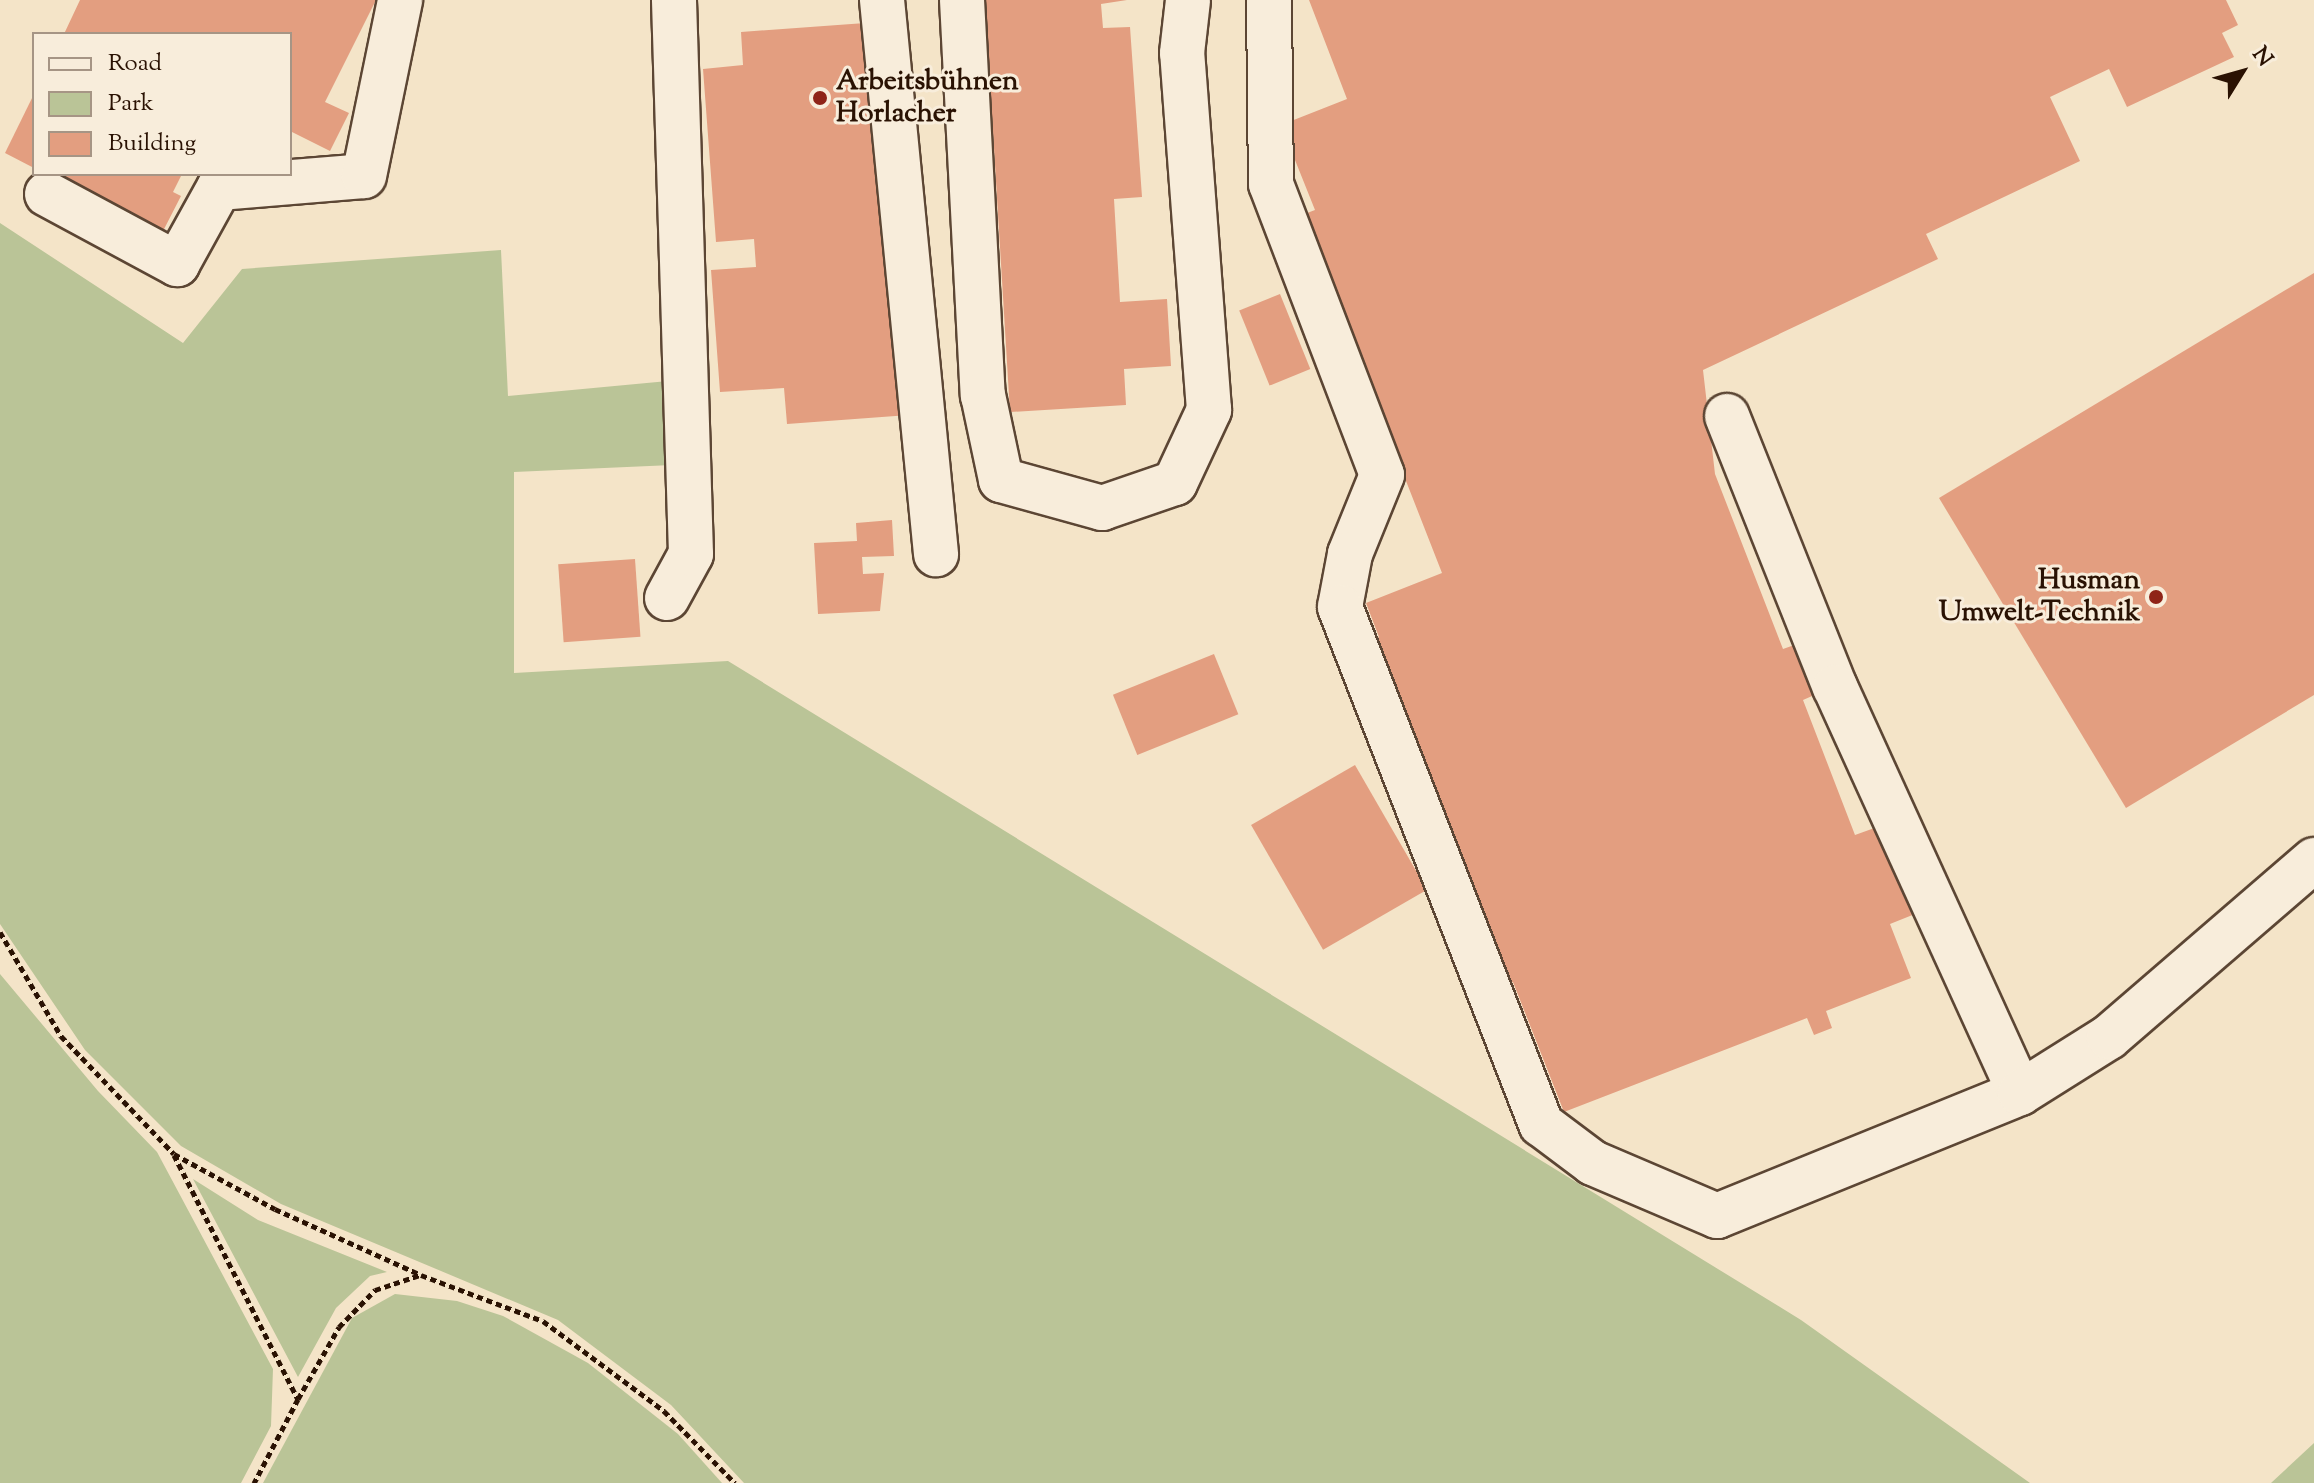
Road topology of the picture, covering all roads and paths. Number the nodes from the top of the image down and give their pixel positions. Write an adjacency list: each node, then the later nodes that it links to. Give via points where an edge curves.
1 (400, 0): 7 (lane, via 364,176 219,188 177,264)
2 (674, 0): 10 (lane, via 691,554)
3 (882, 0): 9 (lane)
4 (962, 0): 5 (lane, via 983,395 1001,480 1102,508 1175,483 1209,410 1182,53)
5 (1188, 0)
6 (1269, 0): 13 (lane, via 1271,184 1382,475 1350,554 1340,607 1541,1124 1593,1163 1717,1216)
7 (47, 194)
8 (1727, 416): 13 (lane, via 1835,687)
9 (936, 554)
10 (667, 598)
11 (2314, 860): 13 (lane, via 2109,1037)
12 (0, 932): 14 (path, via 61,1036)
13 (2020, 1093)
14 (174, 1154): 15 (path, via 275,1209); 16 (path)
15 (421, 1275): 16 (path, via 375,1290 357,1308 339,1327); 18 (path, via 543,1321 664,1411)
16 (298, 1399): 17 (path)
17 (254, 1483)
18 (735, 1483)

